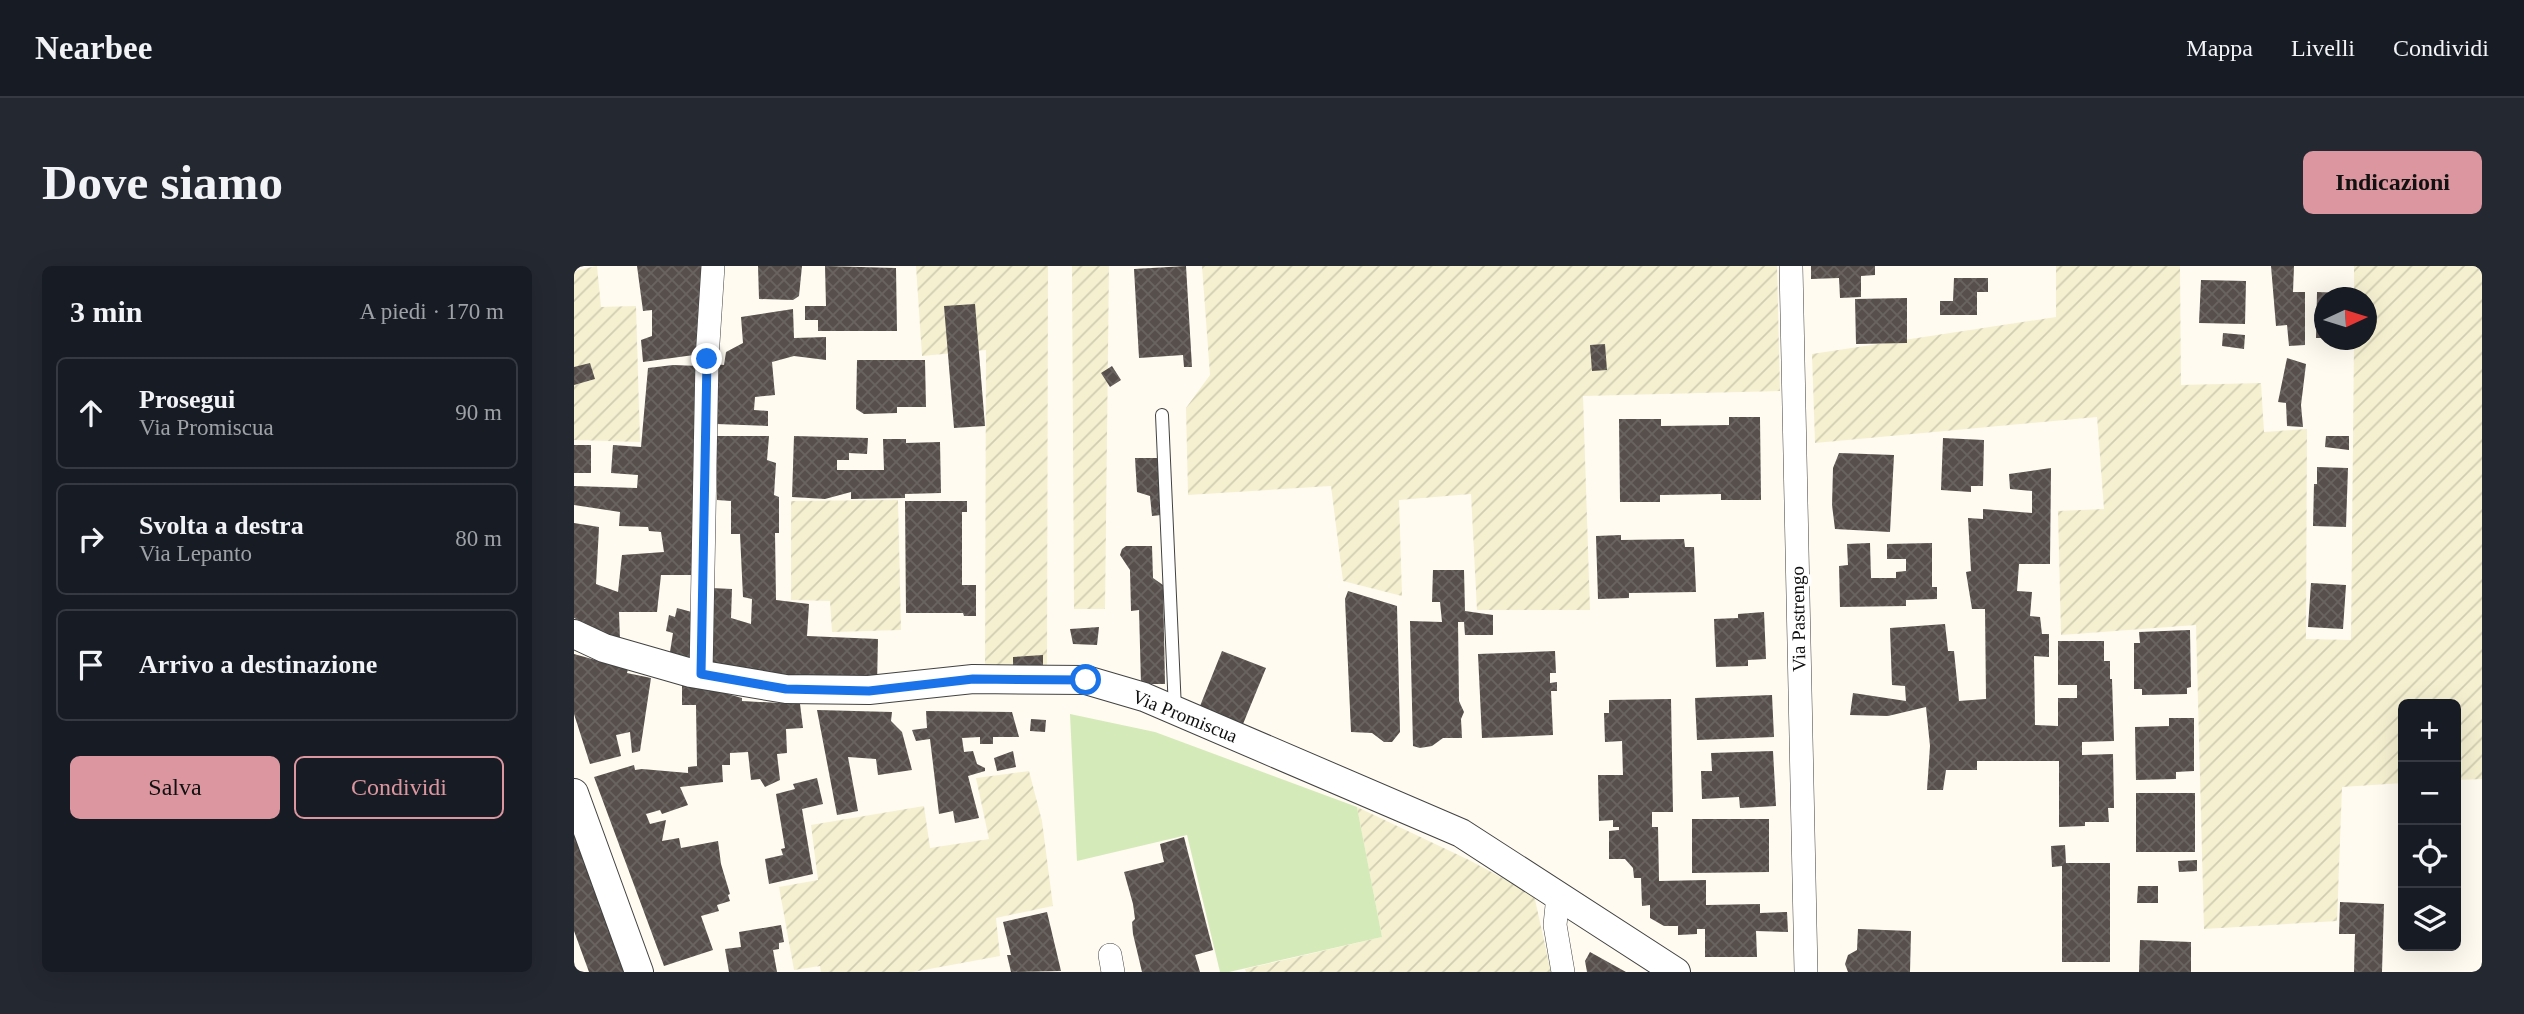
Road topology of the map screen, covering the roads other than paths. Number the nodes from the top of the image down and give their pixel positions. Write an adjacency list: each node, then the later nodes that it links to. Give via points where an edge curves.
1 (713, 266): 5 (street)
2 (1791, 266): 12 (street, Via Pastrengo)
3 (1162, 415): 6 (lane)
4 (574, 634): 5 (street, Via Promiscua, via 604,648)
5 (701, 674): 6 (street, Via Promiscua, via 786,689 869,691 973,679 1086,680)
6 (1175, 710): 8 (street, Via Promiscua, via 1461,833)
7 (574, 793): 9 (street)
8 (1558, 896): 10 (street, via 1555,925); 11 (street, Via Promiscua)
9 (639, 972)
10 (1563, 972)
11 (1676, 972)
12 (1806, 972)

